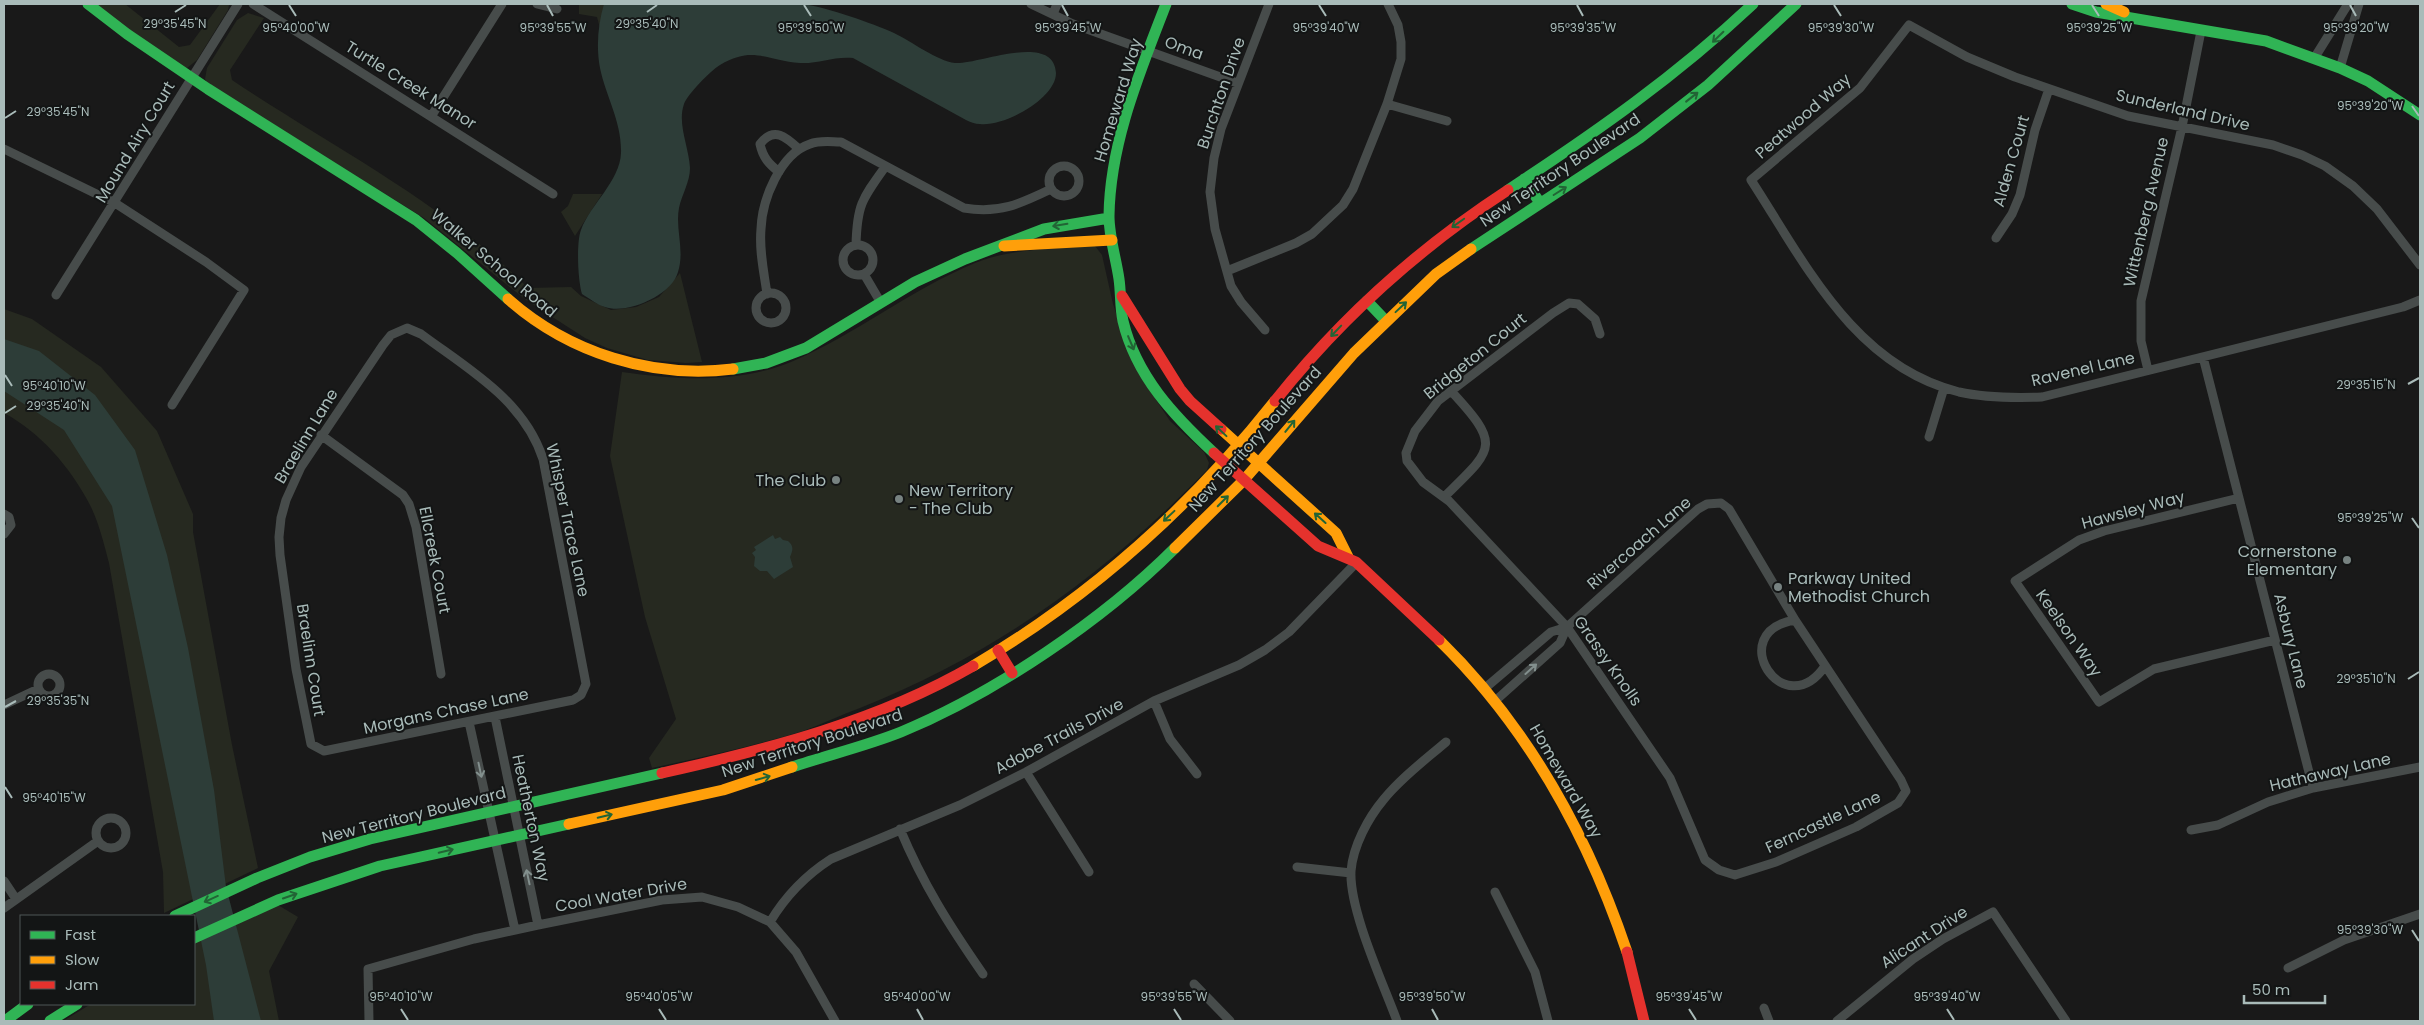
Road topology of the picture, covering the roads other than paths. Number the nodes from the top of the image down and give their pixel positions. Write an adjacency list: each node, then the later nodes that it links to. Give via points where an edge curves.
1 (88, 4): 25 (main road, Walker School Road)
2 (238, 4): 25 (street, Mound Airy Court)
3 (253, 4): 29 (street, Turtle Creek Manor)
4 (502, 4): 29 (street)
5 (537, 4): 17 (street)
6 (1031, 4): 18 (street, Oma)
7 (1057, 4): 18 (street)
8 (1166, 4): 22 (main road, Homeward Way)
9 (1269, 4): 26 (street, Burchton Drive)
10 (1388, 4): 28 (street, via 1398,24 1401,59)
11 (1753, 4): 37 (main road, New Territory Boulevard, one-way to 37, via 1711,44 1633,106)
12 (1796, 4): 42 (main road, New Territory Boulevard, one-way to 12, via 1640,138 1700,91)
13 (2072, 4): 19 (main road, via 2096,12)
14 (2106, 4): 19 (main road)
15 (2348, 4): 23 (street)
16 (2359, 4): 24 (street)
17 (557, 9)
18 (1053, 14): 22 (street, Oma)
19 (2140, 18): 21 (main road)
20 (1909, 25): 27 (street, Sunderland Drive, via 1967,57); 38 (street, Peatwood Way, via 1849,99)
21 (2201, 31): 23 (main road, via 2266,41); 32 (street, Wittenberg Avenue)
22 (1148, 51): 26 (street, Oma); 43 (main road, Homeward Way, via 1116,155)
23 (2315, 58): 24 (main road)
24 (2340, 68): 30 (main road, via 2368,81)
25 (190, 80): 41 (street, Mound Airy Court); 56 (main road, Walker School Road, via 418,221 540,324 581,347 625,362 706,372 767,363 820,341)
26 (1237, 84): 49 (street, Burchton Drive, via 1214,158 1210,192 1215,229)
27 (2049, 89): 32 (street, Sunderland Drive, via 2128,116); 44 (street, Alden Court, via 2034,130 2020,195)
28 (1387, 104): 31 (street); 49 (street, via 1343,205 1312,234)
29 (432, 115): 40 (street, Turtle Creek Manor)
30 (2420, 115)
31 (1447, 121)
32 (2182, 127): 48 (street, Sunderland Drive, via 2272,145 2325,166 2377,209); 62 (street, Wittenberg Avenue, via 2141,301 2141,341)
33 (4, 149): 41 (street)
34 (799, 149): 35 (street, via 822,141 841,142); 36 (street); 36 (street, via 784,136 774,134 765,138 760,144 762,154)
35 (885, 167): 39 (street, via 964,208 984,211 1004,209); 46 (street, via 865,194 856,216)
36 (779, 172): 51 (street, via 764,208 761,227 760,250)
37 (1524, 179): 42 (main road); 55 (main road, New Territory Boulevard, one-way to 55, via 1453,226)
38 (1751, 180): 63 (street, Ravenel Lane, via 1832,304 1850,326 1887,358)
39 (1050, 189)
40 (553, 194)
41 (115, 203): 52 (street, Mound Airy Court); 65 (street, via 244,290)
42 (1540, 203): 57 (main road, New Territory Boulevard, one-way to 42, via 1436,274)
43 (1109, 218): 45 (main road, Homeward Way); 47 (main road, Walker School Road, one-way to 47, via 1030,232)
44 (1996, 238)
45 (1112, 240): 47 (main road, Walker School Road); 53 (main road, Homeward Way)
46 (856, 246): 50 (street, via 866,247 872,254 871,268); 50 (street, via 844,254 844,265 850,273)
47 (999, 246): 56 (main road, Walker School Road, via 948,265)
48 (2420, 265)
49 (1227, 271): 58 (street, Burchton Drive, via 1231,286 1241,302)
50 (864, 274): 56 (street)
51 (767, 294)
52 (56, 295)
53 (1122, 296): 68 (main road, Homeward Way, one-way to 53, via 1176,385 1138,317); 69 (main road, Homeward Way, one-way to 69, via 1124,325 1145,373 1178,419)
54 (2420, 300): 61 (street, Ravenel Lane)
55 (1367, 301): 57 (main road); 68 (main road, New Territory Boulevard, one-way to 68, via 1290,381)
56 (881, 303)
57 (1386, 321): 70 (main road, New Territory Boulevard, one-way to 57, via 1310,401)
58 (1265, 330)
59 (400, 332): 66 (street, Braelinn Lane, via 391,335 382,345); 89 (street, Whisper Trace Lane, via 407,328 421,334 500,393 534,435 543,459 586,684)
60 (1600, 334): 64 (street, Bridgeton Court, via 1595,320 1587,311 1578,304 1569,304)
61 (2203, 357): 62 (street, Ravenel Lane); 74 (street, Asbury Lane)
62 (2148, 370): 63 (street, Ravenel Lane, via 2042,397 1986,396)
63 (1944, 388): 67 (street)
64 (1451, 391): 72 (street, Bridgeton Court, via 1438,401 1415,431 1406,453 1407,462); 73 (street, via 1478,421 1486,440 1480,462)
65 (172, 405)
66 (321, 435): 78 (street, Braelinn Lane, via 286,500 279,537); 86 (street, Ellcreek Court, via 394,488 410,504)
67 (1928, 438)
68 (1238, 447): 69 (main road, New Territory Boulevard); 70 (main road, Homeward Way)
69 (1224, 463): 71 (main road, Homeward Way); 83 (main road, New Territory Boulevard, one-way to 83, via 1102,577)
70 (1258, 463): 71 (main road, New Territory Boulevard); 77 (main road, Homeward Way, one-way to 70, via 1336,533)
71 (1243, 481): 77 (main road, Homeward Way, via 1322,548); 85 (main road, New Territory Boulevard, one-way to 71, via 1121,598)
72 (1423, 482): 73 (street, Grassy Knolls)
73 (1444, 497): 81 (street, Grassy Knolls)
74 (2239, 498): 79 (street, Hawsley Way, via 2079,540); 82 (street, Asbury Lane)
75 (4, 514): 76 (street, via 11,525)
76 (4, 534)
77 (1352, 560): 88 (main road, Homeward Way, via 1433,632); 90 (street, Adobe Trails Drive, via 1289,632 1266,650)
78 (282, 573): 96 (street, Braelinn Court, via 296,669 311,744)
79 (2015, 581): 82 (street, Keelson Way, via 2099,702 2154,670)
80 (1795, 620): 81 (street, Rivercoach Lane, via 1729,509 1721,503 1707,504 1698,510); 84 (street, Rivercoach Lane); 84 (street, via 1782,622 1771,629 1764,640 1761,652 1767,671 1781,683 1794,686 1807,684 1818,677)
81 (1568, 627): 88 (street, via 1551,632); 91 (street, one-way to 81, via 1560,643); 112 (street, Grassy Knolls, via 1670,778 1705,860 1719,870)
82 (2275, 640): 101 (street, Asbury Lane)
83 (998, 650): 85 (main road); 102 (main road, New Territory Boulevard, via 921,692 776,745)
84 (1825, 666): 100 (street, Rivercoach Lane)
85 (1012, 673): 106 (main road, New Territory Boulevard, one-way to 85, via 723,790 856,748 959,705)
86 (441, 674)
87 (38, 689): 92 (street)
88 (1484, 689): 91 (main road, Homeward Way)
89 (581, 695): 93 (street, Morgans Chase Lane, via 573,700)
90 (1154, 701): 98 (street, Adobe Trails Drive); 99 (street, via 1170,739)
91 (1495, 702): 136 (main road, Homeward Way, via 1535,756 1593,862 1624,941)
92 (4, 705)
93 (495, 717): 94 (street, Morgans Chase Lane); 102 (street, Heatherton Way)
94 (470, 722): 96 (street, Morgans Chase Lane, via 324,752); 103 (street, one-way to 103)
95 (1446, 742): 111 (street, via 1378,806 1357,845)
96 (316, 748)
97 (2420, 767): 101 (street, Hathaway Lane)
98 (1026, 772): 104 (street, Adobe Trails Drive, via 960,805); 110 (street)
99 (1197, 774)
100 (1901, 780): 112 (street, Ferncastle Lane, via 1906,791 1898,803 1856,827 1776,862)
101 (2313, 788): 105 (street, Hathaway Lane, via 2268,802 2218,825)
102 (514, 807): 103 (main road, New Territory Boulevard); 106 (street, Heatherton Way)
103 (489, 813): 107 (street); 117 (main road, New Territory Boulevard, one-way to 117, via 370,839 310,857)
104 (900, 829): 119 (street, Adobe Trails Drive, via 818,867 790,893); 124 (street, via 939,911)
105 (2191, 830)
106 (520, 836): 107 (main road, New Territory Boulevard); 120 (street, Heatherton Way, one-way to 106)
107 (496, 840): 121 (street); 122 (main road, New Territory Boulevard, one-way to 107, via 321,885 380,866)
108 (98, 842): 115 (street)
109 (1296, 867): 111 (street)
110 (1089, 872)
111 (1351, 873): 134 (street, via 1362,926)
112 (1735, 875)
113 (4, 881): 115 (street)
114 (1495, 892): 135 (street, via 1535,972)
115 (16, 899): 116 (street)
116 (4, 908)
117 (178, 914)
118 (2420, 914): 123 (street, via 2344,940)
119 (770, 922): 120 (street, Cool Water Drive, via 717,900 686,897); 132 (street, Cool Water Drive, via 796,952)
120 (538, 925): 121 (street, Cool Water Drive)
121 (515, 930): 131 (street, Cool Water Drive, via 368,969)
122 (195, 938)
123 (2288, 968)
124 (983, 974)
125 (1194, 984): 133 (street)
126 (27, 1005): 129 (main road)
127 (75, 1005): 130 (main road)
128 (1764, 1008): 137 (street)
129 (5, 1021)
130 (50, 1021)
131 (369, 1021)
132 (835, 1021)
133 (1230, 1021)
134 (1397, 1021)
135 (1548, 1021)
136 (1644, 1021)
137 (1769, 1021)
138 (1837, 1021): 139 (street, Alicant Drive, via 1894,973 1943,938 1993,912)
139 (2066, 1021)

